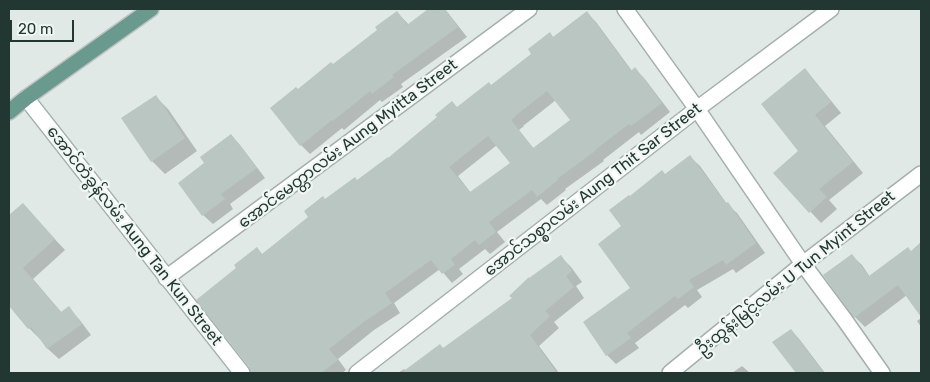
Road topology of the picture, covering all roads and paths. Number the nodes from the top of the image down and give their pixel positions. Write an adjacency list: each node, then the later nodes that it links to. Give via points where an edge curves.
1 (151, 9): 5 (main road)
2 (529, 9): 10 (street, အောင်မေတ္တာလမ်း Aung Myitta Street)
3 (625, 9): 6 (street)
4 (831, 9): 6 (street, အောင်သစ္စာလမ်း Aung Thit Sar Street)
5 (26, 98): 7 (main road); 10 (street, အောင်တံခွန်လမ်း Aung Tan Kun Street)
6 (697, 109): 9 (street); 12 (street, အောင်သစ္စာလမ်း Aung Thit Sar Street)
7 (9, 112)
8 (921, 174): 9 (street, ဦးထွန်းမြင့်လမ်း U Tun Myint Street)
9 (803, 264): 13 (street, ဦးထွန်းမြင့်လမ်း U Tun Myint Street); 14 (street)
10 (166, 278): 11 (street, အောင်တံခွန်လမ်း Aung Tan Kun Street)
11 (242, 373)
12 (357, 373)
13 (670, 373)
14 (882, 373)

